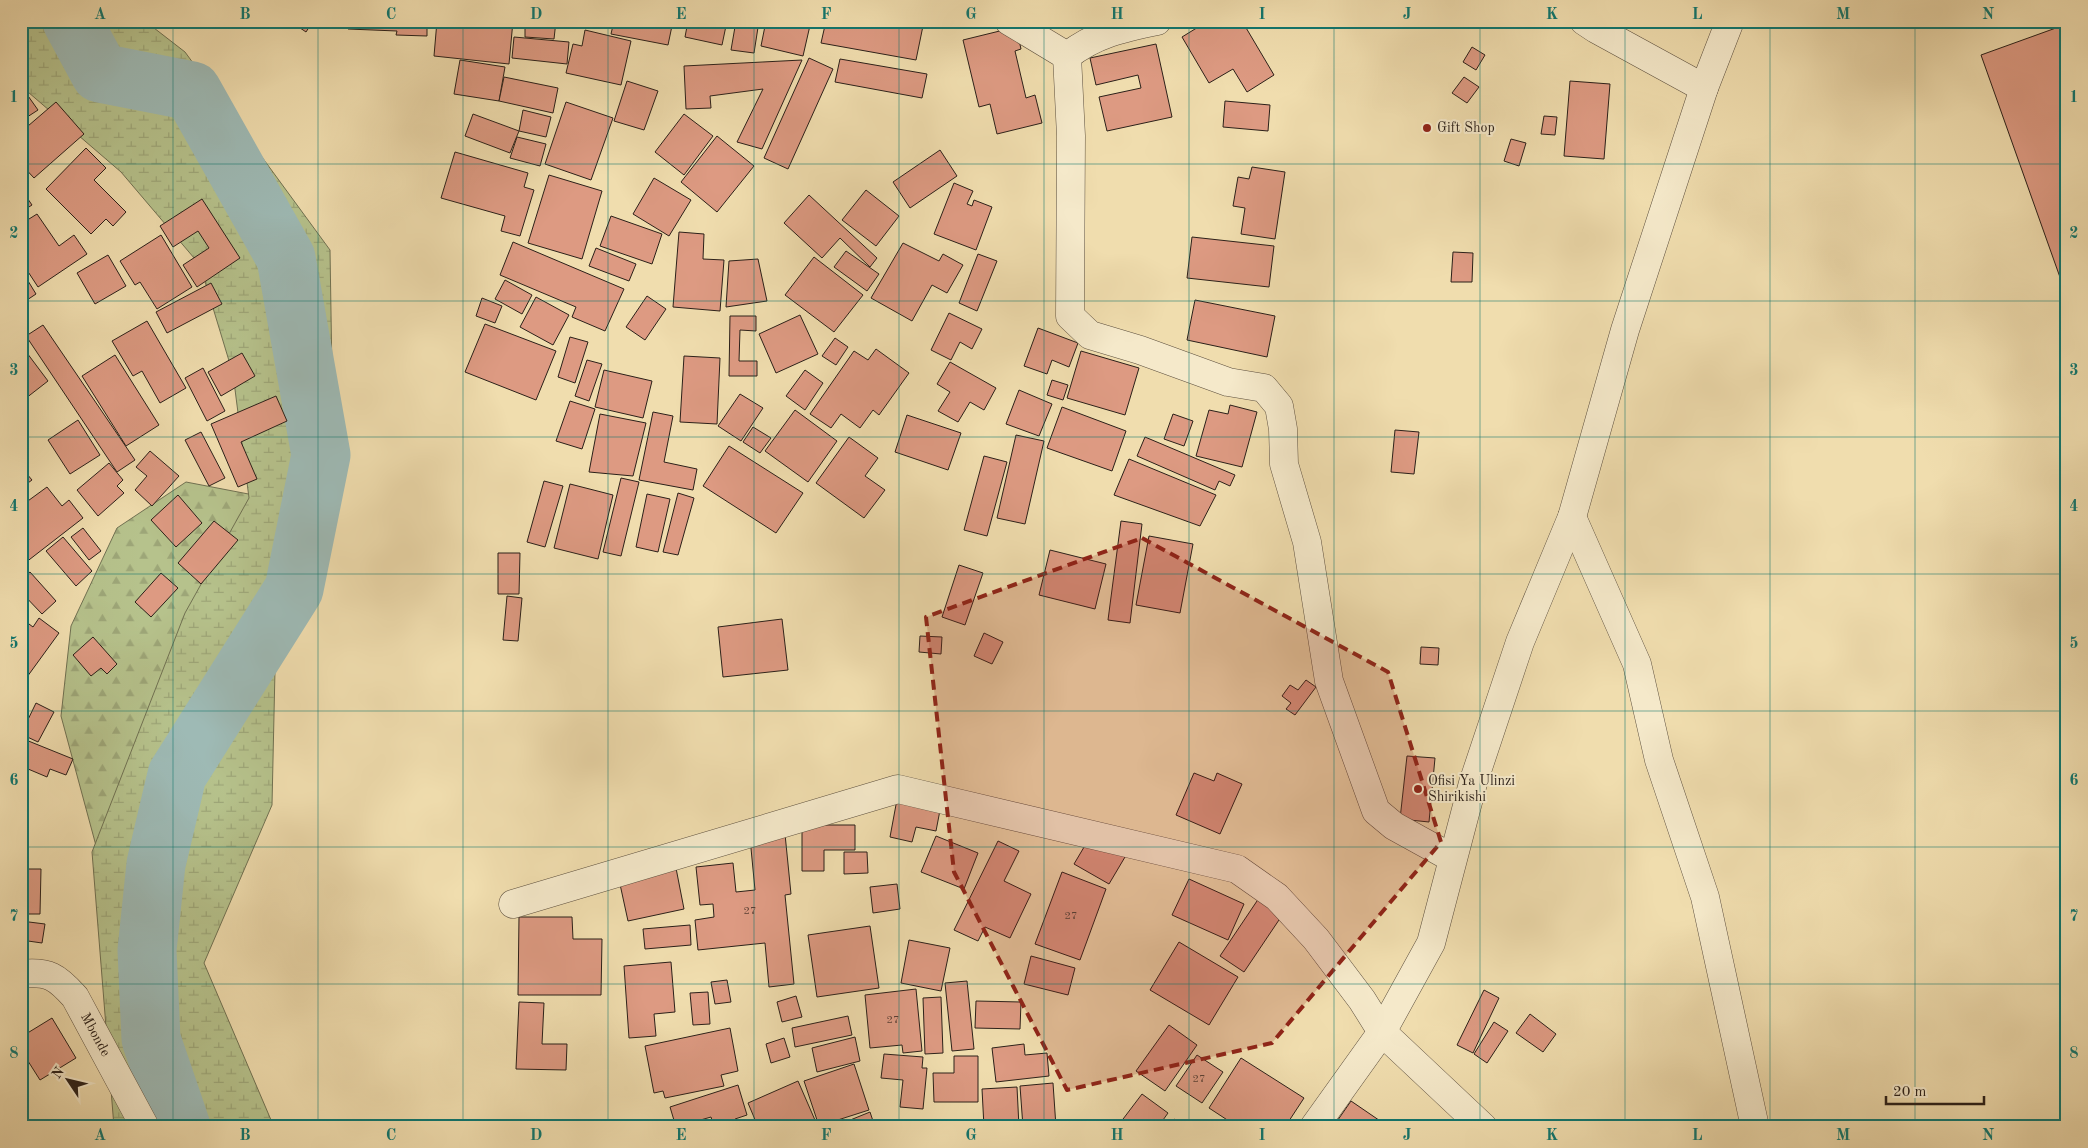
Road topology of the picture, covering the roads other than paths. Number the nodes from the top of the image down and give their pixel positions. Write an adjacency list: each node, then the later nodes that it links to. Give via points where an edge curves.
1 (1009, 21): 5 (street)
2 (1157, 21): 5 (street, via 1084,42)
3 (1584, 21): 6 (street)
4 (1730, 21): 6 (street)
5 (1067, 56): 8 (street, via 1070,316 1090,335 1228,382 1264,388 1279,406 1284,464 1307,542 1330,680 1365,784 1376,811 1394,826)
6 (1704, 88): 7 (street, via 1625,330)
7 (1572, 517): 8 (street, via 1520,642); 15 (street, via 1637,664 1659,760 1705,897)
8 (1452, 858): 11 (street, via 1431,943)
9 (513, 904): 11 (street, via 898,789 1237,869 1277,897 1316,939)
10 (21, 974): 12 (street, Mbonde, via 37,972 59,979 75,997)
11 (1382, 1032): 13 (street); 14 (street)
12 (145, 1127)
13 (1314, 1127)
14 (1483, 1127)
15 (1755, 1127)

